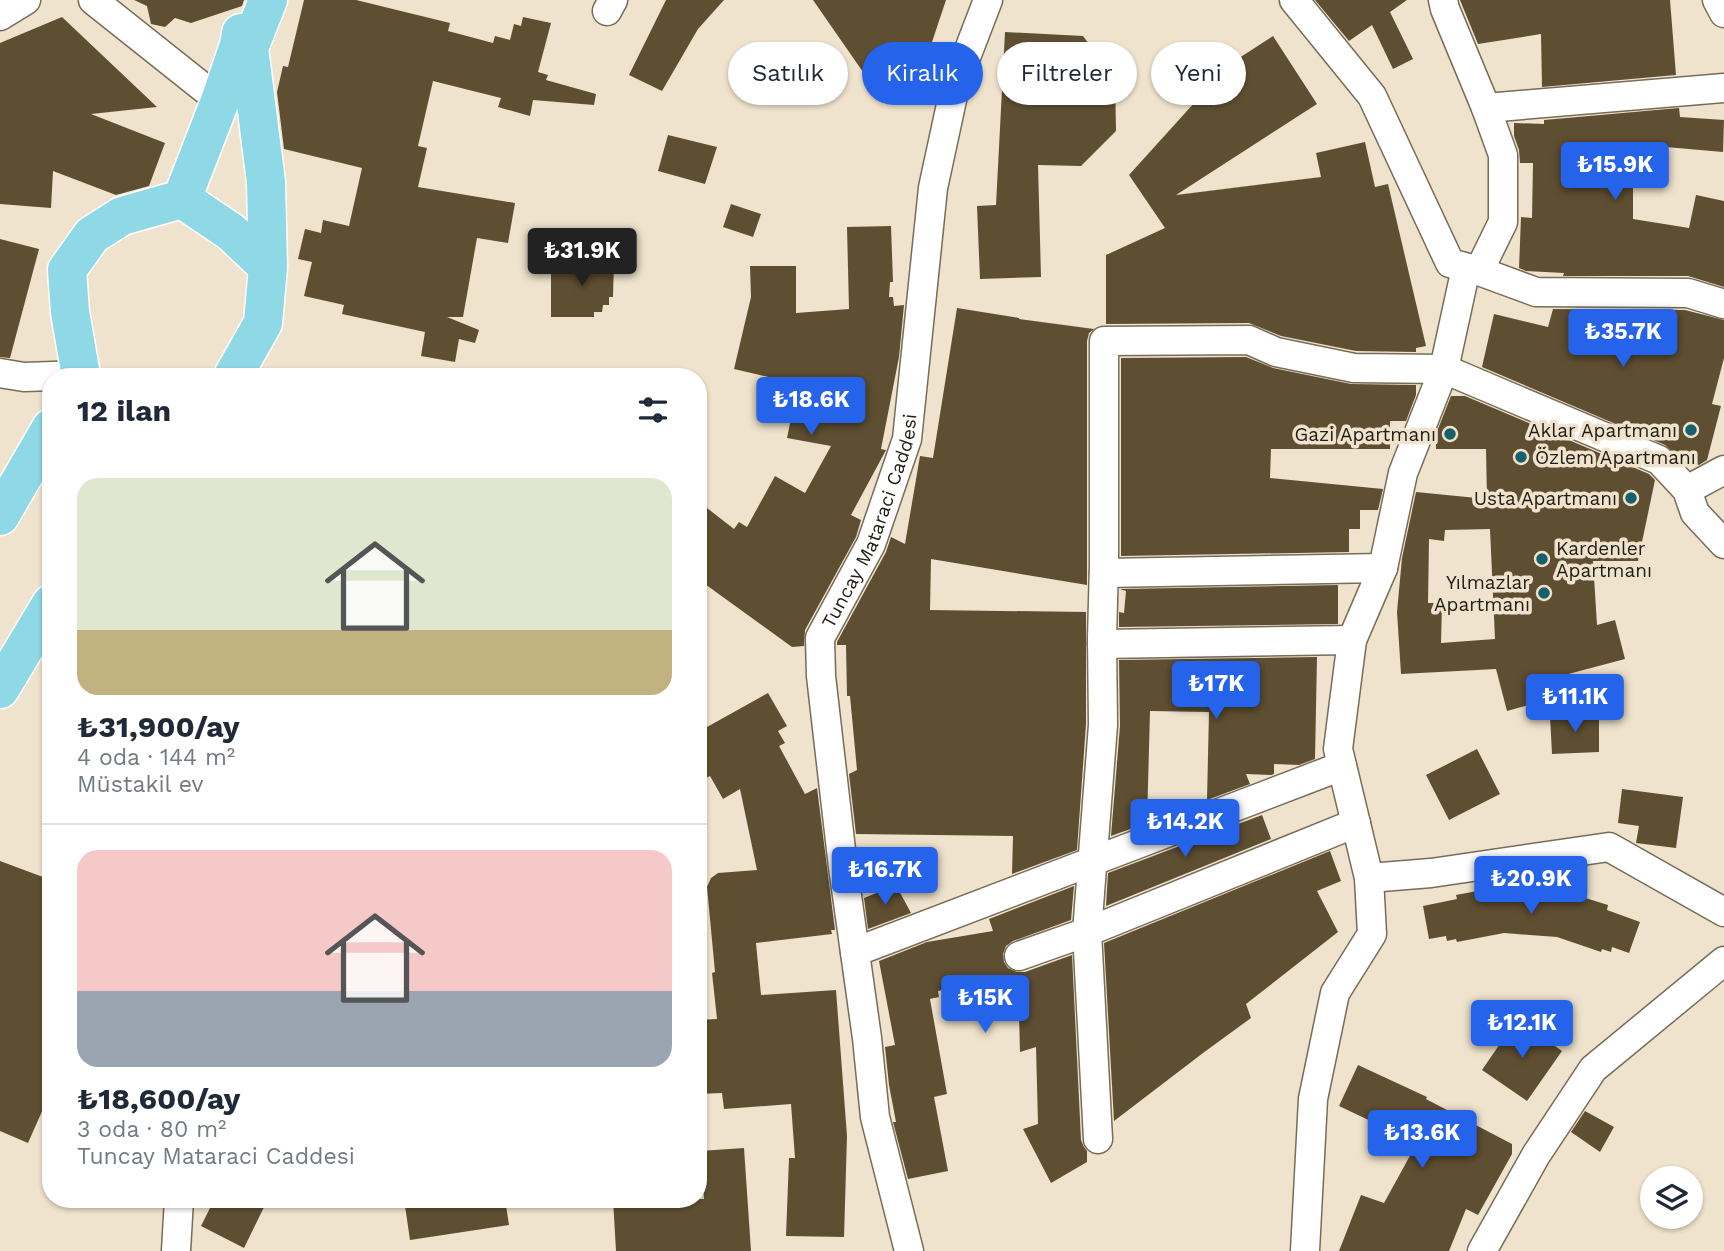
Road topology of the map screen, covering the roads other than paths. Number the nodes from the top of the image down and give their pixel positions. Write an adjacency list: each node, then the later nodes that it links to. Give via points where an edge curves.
1 (26, 0): 10 (street)
2 (93, 0): 12 (street)
3 (247, 0): 12 (main road, via 239,45)
4 (268, 0): 15 (main road, via 249,48 266,182)
5 (988, 0): 40 (street, Tuncay Mataraci Caddesi, via 956,86 933,188 907,439 871,544 820,638)
6 (1294, 0): 16 (street, via 1372,96 1450,263)
7 (1443, 0): 13 (street)
8 (1717, 0): 9 (street)
9 (1724, 13)
10 (0, 16)
11 (1724, 88): 13 (street)
12 (220, 101): 14 (main road)
13 (1486, 108): 16 (street, via 1503,155 1503,222)
14 (182, 199): 15 (main road, via 231,232); 18 (main road, via 122,216 92,235 67,270)
15 (268, 267): 19 (main road, via 263,324)
16 (1472, 269): 17 (street, via 1536,292 1688,293); 20 (street)
17 (1724, 304)
18 (81, 368)
19 (238, 368)
20 (1444, 369): 25 (street, via 1660,460); 28 (street, via 1403,473); 29 (street, via 1354,368 1276,352 1250,340 1104,341)
21 (0, 373): 22 (street)
22 (42, 377)
23 (42, 444): 26 (main road)
24 (1724, 470): 25 (street)
25 (1687, 490): 27 (street, via 1695,513)
26 (0, 516)
27 (1724, 544)
28 (1382, 568): 29 (street); 31 (street)
29 (1104, 573): 32 (street)
30 (42, 619): 33 (main road)
31 (1352, 640): 32 (street); 34 (street, via 1338,749)
32 (1102, 644): 36 (street, via 1103,725)
33 (0, 689)
34 (1342, 766): 35 (street); 36 (street)
35 (1356, 823): 37 (street); 39 (street)
36 (1093, 861): 39 (street); 40 (street)
37 (1369, 878): 38 (street, via 1609,847); 47 (street, via 1372,934 1335,993 1313,1099)
38 (1724, 912)
39 (1087, 932): 41 (street); 43 (street)
40 (855, 952): 46 (street, Tuncay Mataraci Caddesi, via 874,1117)
41 (1019, 956)
42 (1724, 961): 48 (street, via 1593,1069 1536,1155)
43 (1098, 1139)
44 (178, 1208): 45 (street)
45 (176, 1251)
46 (909, 1251)
47 (1305, 1251)
48 (1482, 1251)

